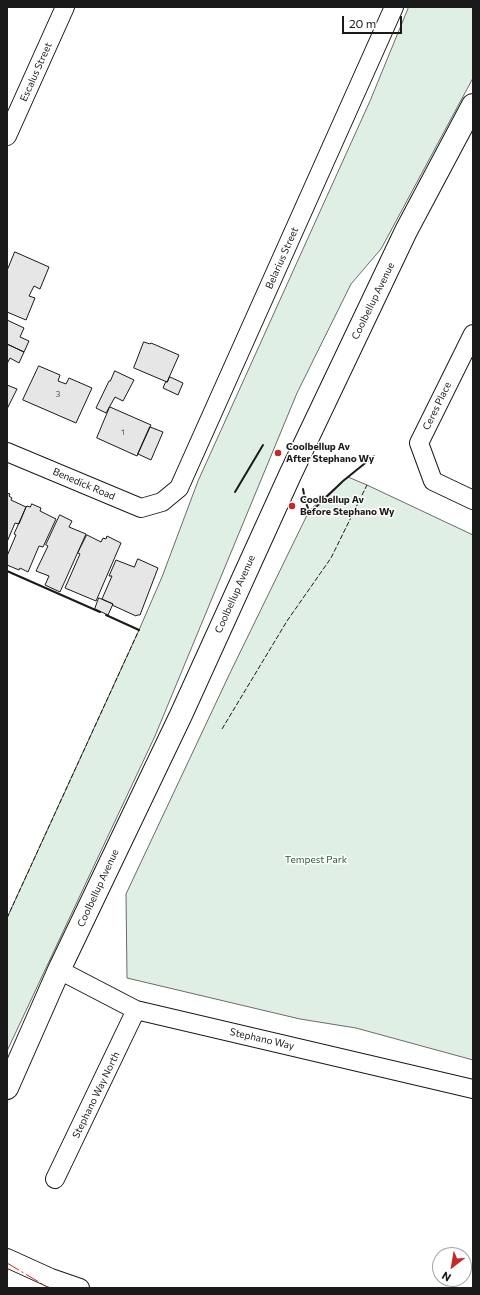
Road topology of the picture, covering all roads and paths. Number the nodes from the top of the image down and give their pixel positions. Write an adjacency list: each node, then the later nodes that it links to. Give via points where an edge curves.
1 (65, 7): 4 (street, Escalus Street)
2 (394, 7): 8 (street, Belarius Street, via 179,488)
3 (473, 105): 9 (street, Coolbellup Avenue, via 406,231 350,347)
4 (7, 136)
5 (473, 334): 7 (street, Ceres Place, via 419,443 433,481)
6 (7, 452): 8 (street, Benedick Road, via 141,508)
7 (473, 500)
8 (162, 502)
9 (59, 970): 10 (street, Stephano Way); 11 (street, Coolbellup Avenue)
10 (136, 1010): 12 (street, Stephano Way); 13 (street, Stephano Way North)
11 (7, 1088)
12 (473, 1089)
13 (55, 1179)
14 (7, 1258): 15 (street)
15 (80, 1288)

